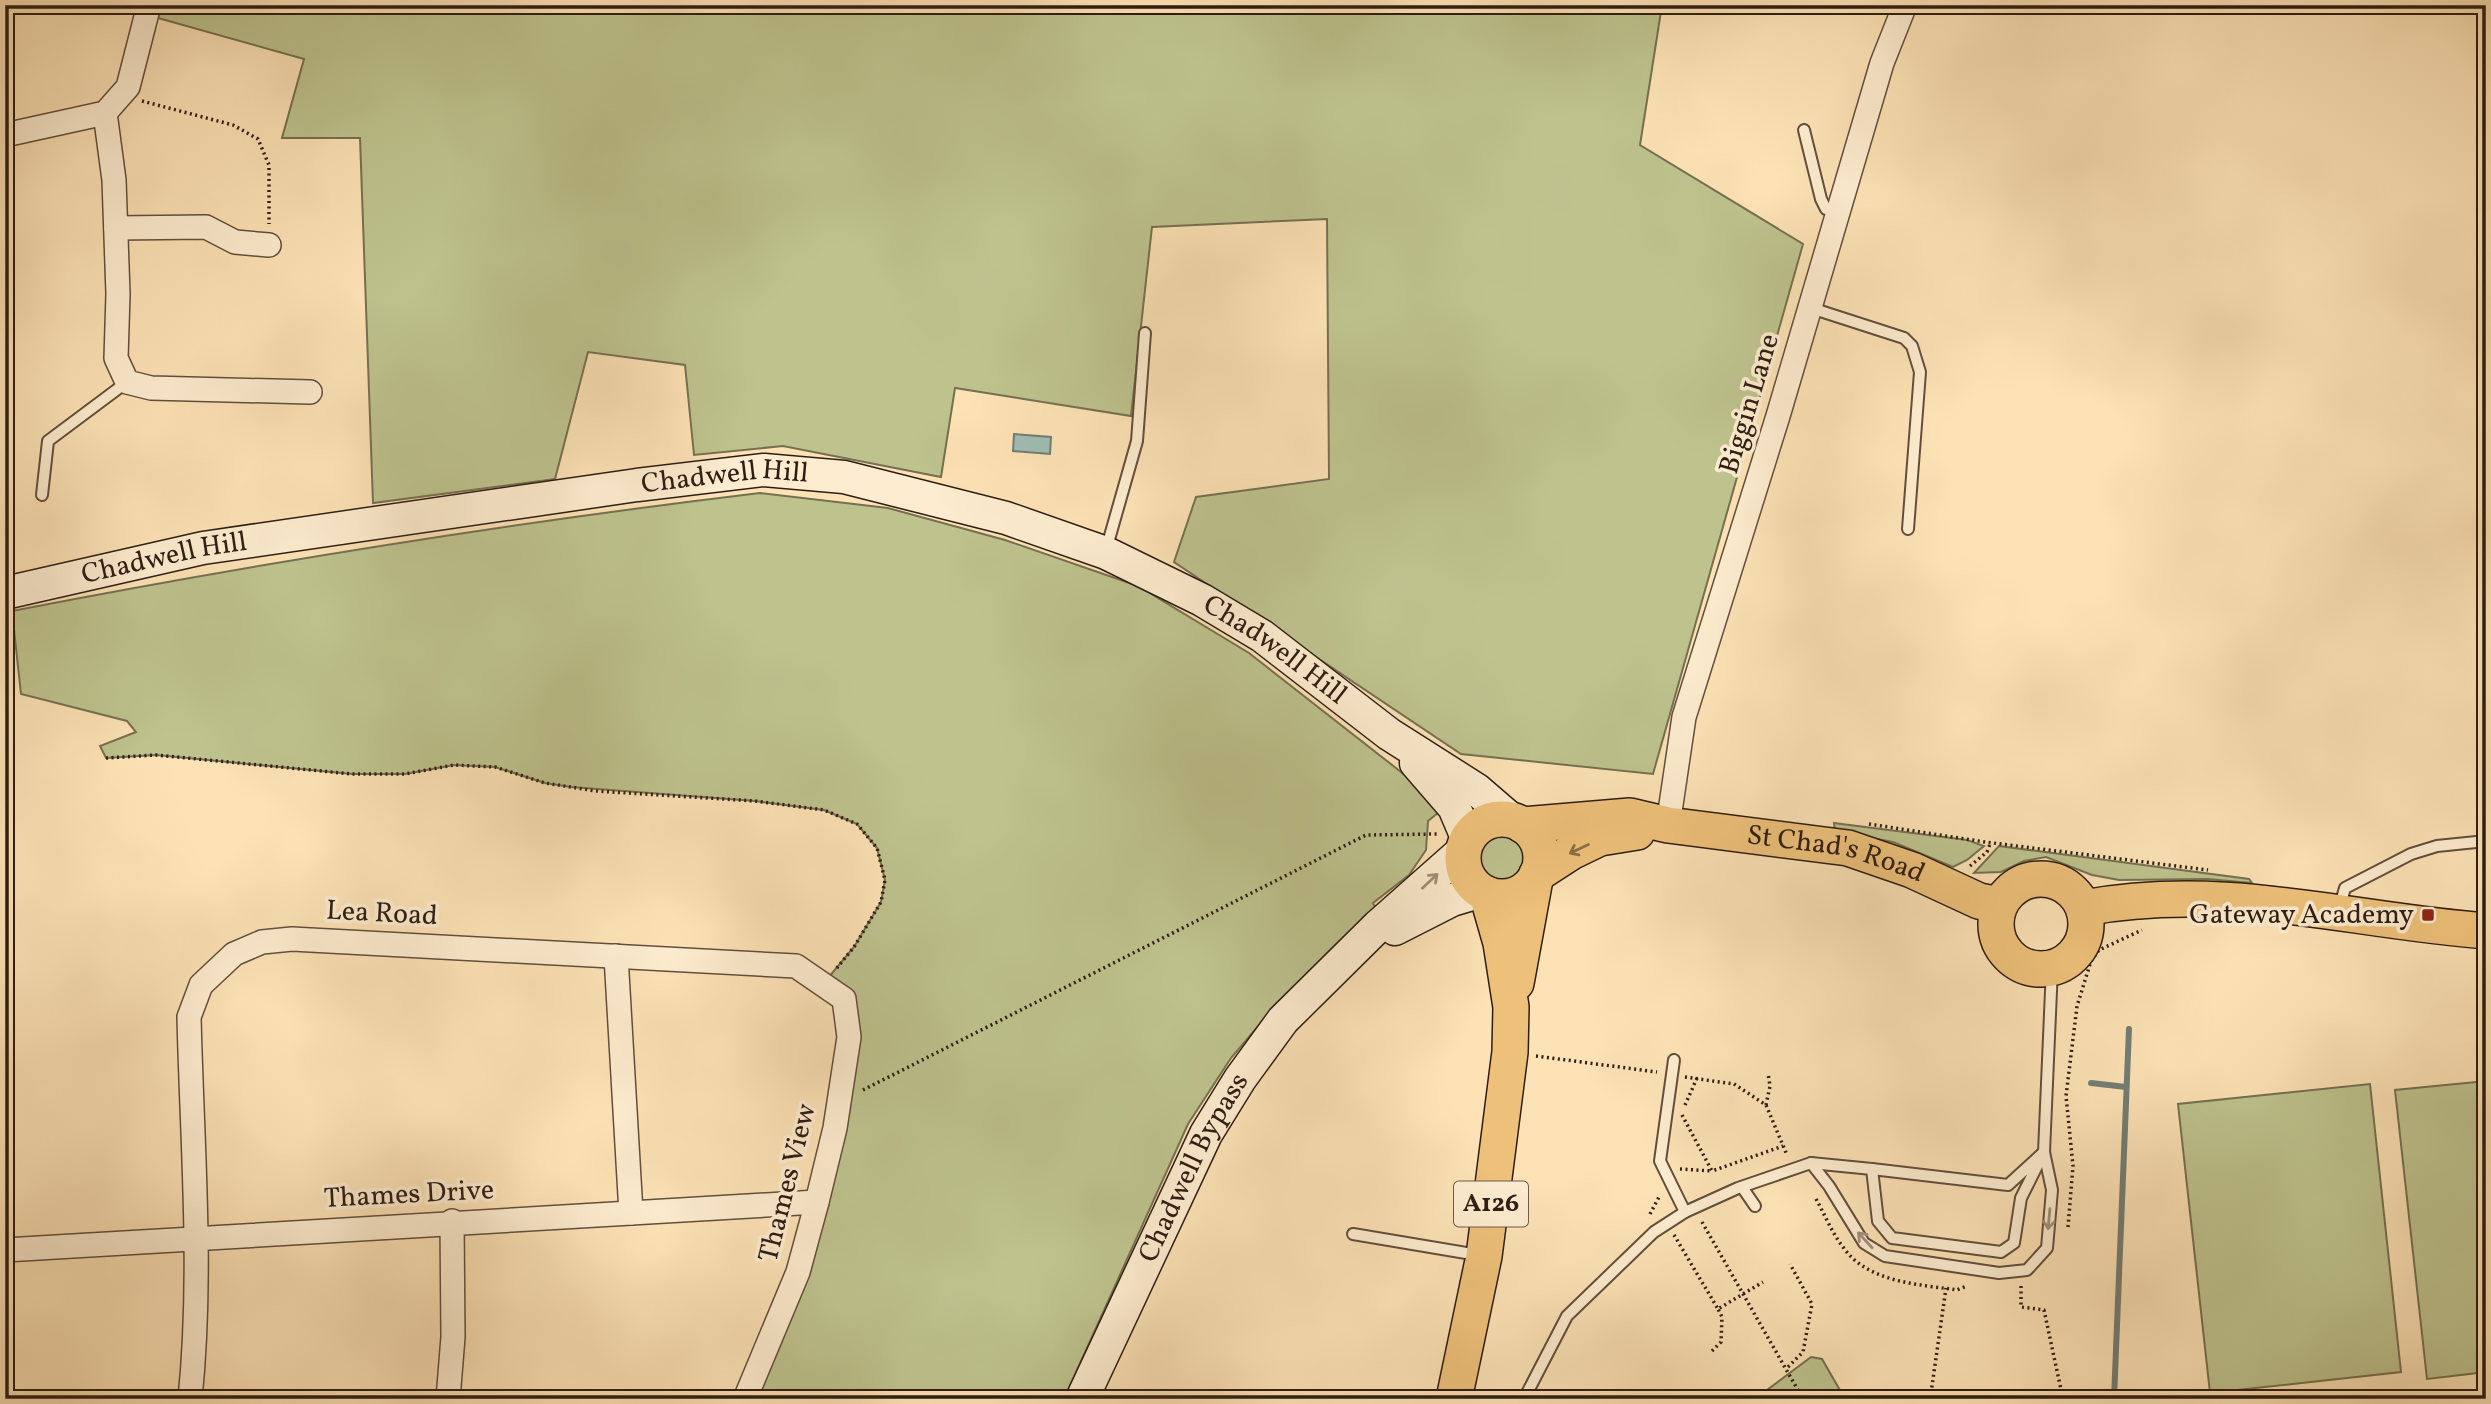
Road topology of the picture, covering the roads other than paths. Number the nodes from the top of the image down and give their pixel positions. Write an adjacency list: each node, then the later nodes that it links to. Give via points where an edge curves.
1 (149, 5): 3 (street, via 128,87)
2 (1905, 5): 6 (street, Biggin Lane, via 1882,63)
3 (113, 104): 5 (street); 7 (street)
4 (1804, 130): 6 (lane, via 1821,199 1826,209)
5 (5, 135)
6 (1839, 212): 9 (street, Biggin Lane)
7 (116, 228): 8 (street, via 206,227 235,242); 11 (street, via 116,358)
8 (268, 246)
9 (1811, 308): 14 (lane, via 1904,338 1912,346 1920,372); 19 (street, Biggin Lane, via 1684,717)
10 (1145, 333): 15 (lane, via 1137,441)
11 (127, 382): 12 (street, via 151,388); 13 (lane, via 48,440)
12 (310, 392)
13 (42, 495)
14 (1908, 529)
15 (1106, 553): 16 (street, Chadwell Hill, via 1006,517 901,489 844,477 764,470 203,548); 17 (street, Chadwell Hill, via 1202,600 1262,636)
16 (5, 593)
17 (1389, 734): 18 (street, Chadwell Hill, via 1477,790); 20 (street, Chadwell Hill, via 1454,807)
18 (1517, 823): 19 (main road, St Chad's Road, via 1630,816); 20 (main road, via 1490,822); 22 (main road, via 1534,836 1539,848)
19 (1668, 825): 22 (main road, St Chad's Road, one-way to 22, via 1600,838); 24 (main road, St Chad's Road, via 1848,848)
20 (1452, 837): 23 (main road, via 1466,871); 29 (street, Chadwell Bypass, one-way to 20)
21 (2486, 841): 26 (lane, via 2411,854 2345,888)
22 (1536, 877): 23 (main road, via 1514,895); 32 (main road, A126)
23 (1485, 893): 29 (street, Chadwell Bypass, via 1452,900 1413,917); 32 (main road, A126, via 1501,943)
24 (1999, 905): 25 (main road, via 2019,883 2048,878 2074,893); 30 (main road, via 1996,934 2007,953 2023,966)
25 (2084, 908): 26 (main road, via 2161,900 2243,899); 30 (main road, via 2087,920 2081,945 2074,956)
26 (2338, 910): 27 (main road)
27 (2486, 931)
28 (617, 956): 31 (street, Lea Road, via 796,966); 41 (street); 44 (street, Lea Road, via 292,939 261,942 234,954 201,985 189,1017)
29 (1344, 961): 50 (street, Chadwell Bypass, via 1283,1020 1206,1134)
30 (2052, 968): 34 (lane)
31 (823, 984): 38 (street, Thames View, via 845,999 849,1037)
32 (1511, 1007): 46 (main road, A126, via 1508,1070)
33 (1674, 1060): 40 (lane, via 1660,1161)
34 (2044, 1152): 35 (lane, one-way to 35, via 2052,1190 2047,1248 2027,1270 1999,1273 1885,1256 1864,1242); 36 (lane, via 2008,1185); 36 (lane, via 2021,1198 2014,1243 2001,1252 1892,1238 1878,1221)
35 (1811, 1163): 36 (lane); 37 (lane)
36 (1871, 1169)
37 (1742, 1186): 39 (lane); 40 (lane)
38 (817, 1202): 41 (street, Thames Drive); 49 (street, Thames View, via 798,1272)
39 (1755, 1206)
40 (1689, 1210): 52 (lane, via 1664,1225 1567,1317)
41 (631, 1213): 42 (street, Thames Drive)
42 (452, 1221): 44 (street, Thames Drive); 48 (street, via 453,1338)
43 (1353, 1234): 46 (lane)
44 (197, 1237): 45 (street, Thames Drive); 47 (street, Lea Road, via 197,1334)
45 (5, 1250)
46 (1484, 1256): 51 (main road, A126)
47 (190, 1399)
48 (448, 1399)
49 (745, 1399)
50 (1082, 1399)
51 (1454, 1399)
52 (1524, 1399)

